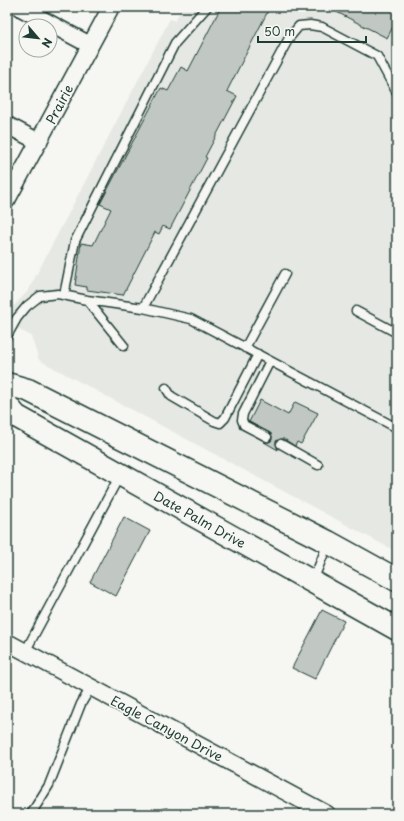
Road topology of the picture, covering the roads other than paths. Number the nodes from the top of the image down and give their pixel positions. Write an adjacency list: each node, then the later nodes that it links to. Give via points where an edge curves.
1 (19, 7): 4 (street)
2 (111, 7): 4 (street, Prairie)
3 (207, 7): 10 (lane, via 175,43 78,234)
4 (90, 45): 7 (street, Prairie)
5 (396, 88): 12 (lane, via 377,56 322,27 299,26 289,38)
6 (7, 125): 7 (street)
7 (39, 142): 8 (street, Prairie)
8 (7, 200)
9 (285, 274): 17 (lane)
10 (64, 295): 11 (lane); 15 (lane, via 40,296 18,318)
11 (87, 300): 12 (lane); 16 (lane)
12 (143, 308): 17 (lane, via 191,319)
13 (356, 311): 14 (lane)
14 (397, 333)
15 (7, 336)
16 (124, 346)
17 (245, 348): 18 (lane)
18 (258, 354): 19 (lane); 21 (lane, via 225,418 220,422 171,396)
19 (270, 361): 23 (lane); 24 (lane, via 242,420 244,425)
20 (7, 384): 28 (main road, via 28,390)
21 (166, 388)
22 (7, 405): 27 (main road, Date Palm Drive, via 16,416)
23 (397, 428)
24 (267, 437)
25 (281, 444): 26 (lane)
26 (318, 465)
27 (121, 474): 30 (main road, Date Palm Drive); 33 (lane)
28 (328, 542): 29 (main road); 30 (lane)
29 (397, 580)
30 (312, 582): 31 (main road, Date Palm Drive)
31 (397, 629)
32 (7, 642): 33 (street, Eagle Canyon Drive)
33 (25, 652): 34 (street, Eagle Canyon Drive)
34 (91, 687): 35 (lane, via 81,704 49,785); 36 (street, Eagle Canyon Drive)
35 (31, 814)
36 (327, 814)

